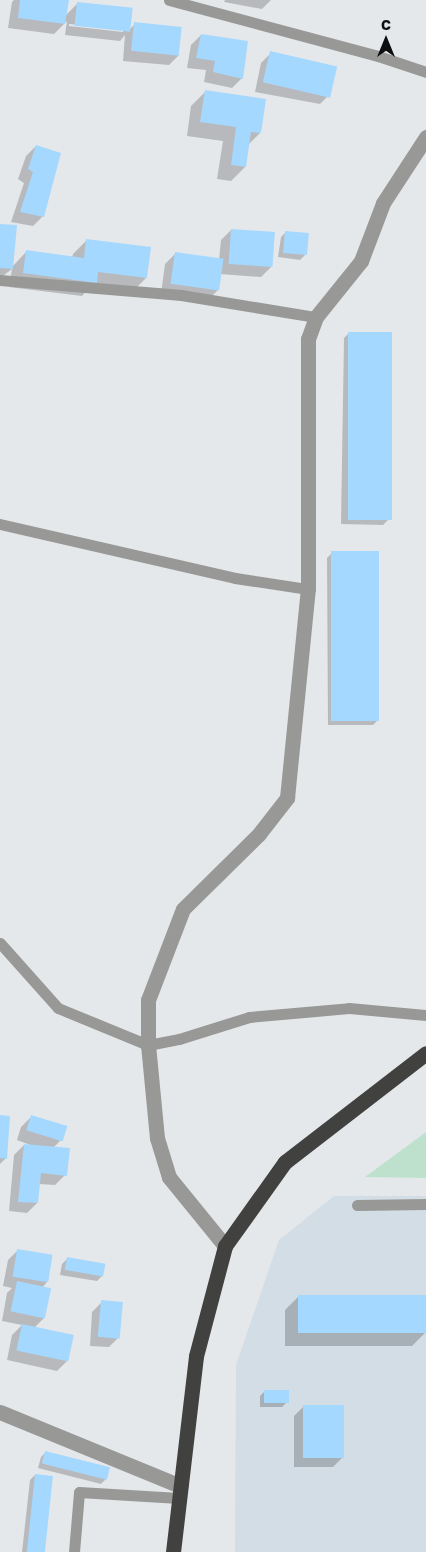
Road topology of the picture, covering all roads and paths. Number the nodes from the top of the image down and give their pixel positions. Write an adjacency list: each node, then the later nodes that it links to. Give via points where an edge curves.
1 (169, 0): 2 (lane)
2 (426, 72)
3 (426, 137): 5 (street, via 383,203 362,261)
4 (0, 280): 5 (lane, via 181,295)
5 (316, 317): 7 (street, via 308,339)
6 (0, 524): 7 (lane, via 235,578)
7 (308, 589): 10 (street, via 287,798 259,834 183,909 148,1000)
8 (0, 943): 10 (lane, via 58,1008)
9 (426, 1015): 10 (lane, via 349,1008 249,1016 179,1039)
10 (148, 1045): 14 (street, via 156,1138 169,1176)
11 (426, 1053): 14 (highway, via 285,1162)
12 (357, 1204): 13 (lane)
13 (426, 1204)
14 (225, 1246): 16 (highway, via 196,1356)
15 (0, 1412): 16 (street)
16 (180, 1492): 17 (lane, via 79,1492); 18 (highway)
17 (74, 1552)
18 (173, 1552)

